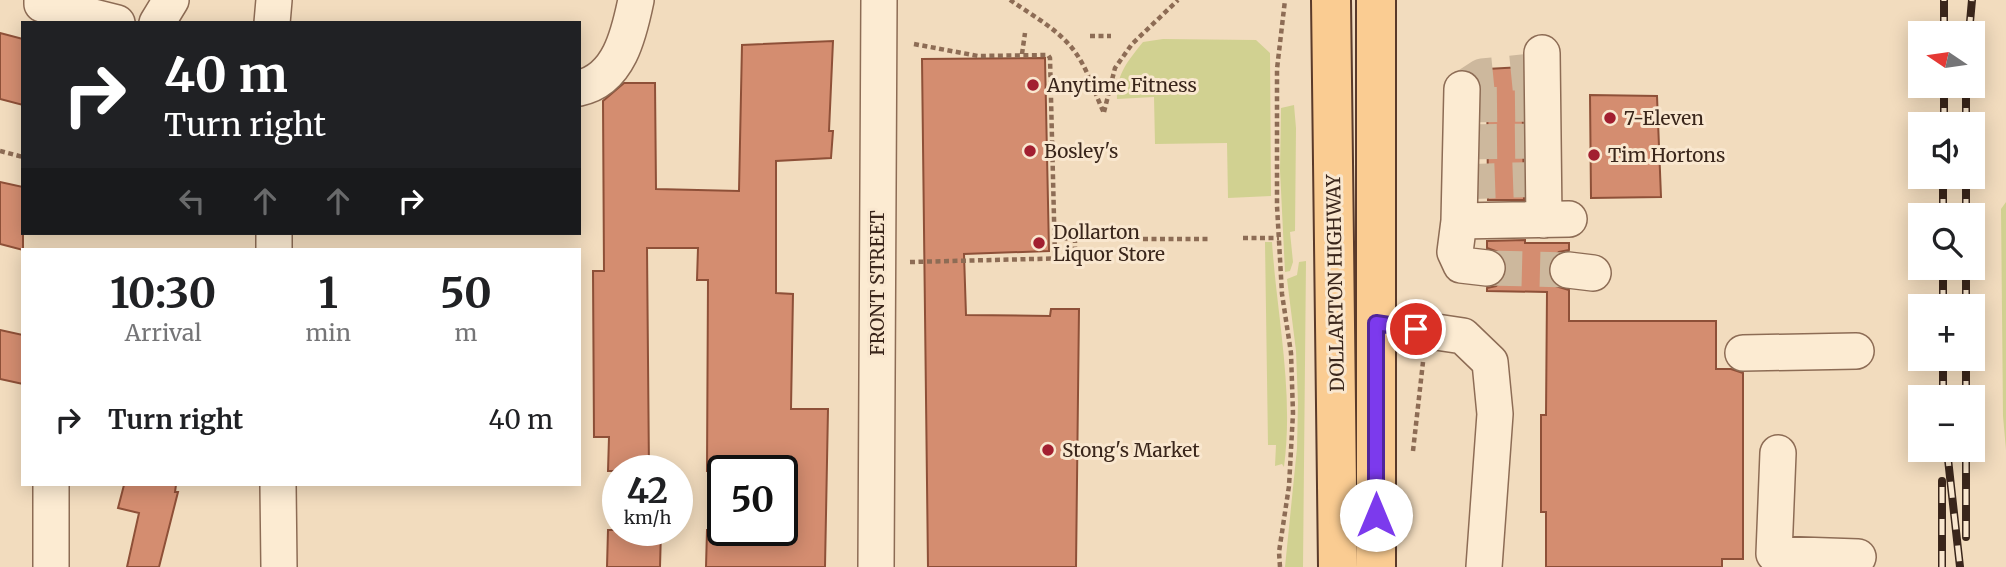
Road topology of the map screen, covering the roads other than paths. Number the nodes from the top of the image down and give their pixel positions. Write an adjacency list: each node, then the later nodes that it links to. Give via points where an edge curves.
1 (42, 0): 8 (street, via 42,4)
2 (171, 0): 9 (street)
3 (274, 0): 10 (street)
4 (636, 0): 12 (street, via 616,62 600,80)
5 (879, 0): 25 (street, FRONT STREET)
6 (1331, 0): 26 (main road, DOLLARTON HIGHWAY)
7 (1376, 0): 16 (main road, DOLLARTON HIGHWAY)
8 (109, 21)
9 (158, 21)
10 (272, 21)
11 (1542, 53): 14 (street, via 1557,220)
12 (581, 87)
13 (1462, 89): 14 (street)
14 (1459, 220): 15 (street, via 1455,252 1461,265)
15 (1487, 268)
16 (1376, 323): 27 (main road, DOLLARTON HIGHWAY); 28 (street, via 1463,337 1490,362 1495,414)
17 (1856, 351): 18 (street)
18 (1743, 353)
19 (1778, 453): 22 (street, via 1774,554)
20 (51, 486): 23 (street)
21 (278, 486): 24 (street)
22 (1858, 556)
23 (51, 567)
24 (279, 567)
25 (876, 567)
26 (1338, 567)
27 (1376, 567)
28 (1484, 567)

